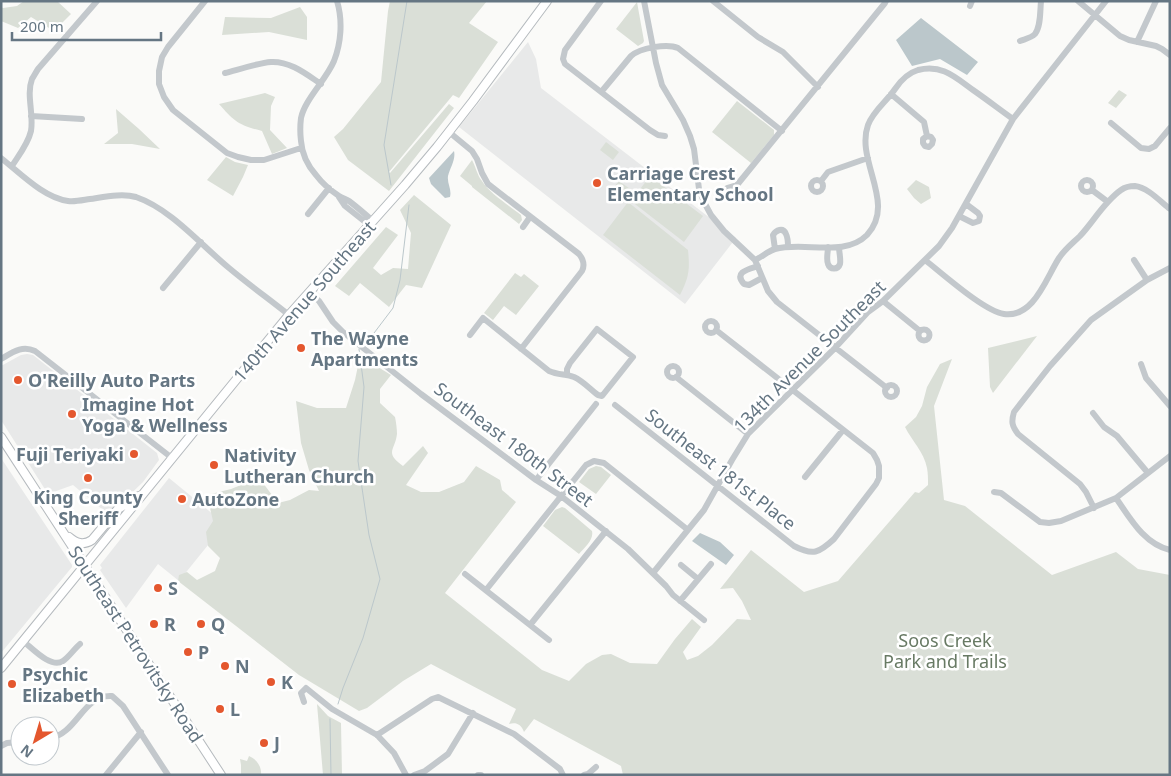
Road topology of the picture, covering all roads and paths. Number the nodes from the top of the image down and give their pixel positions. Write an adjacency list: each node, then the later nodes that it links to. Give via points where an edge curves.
1 (97, 1): 23 (street, via 32,79)
2 (205, 1): 32 (street, via 162,57 159,84 164,97 173,110 227,153 264,160)
3 (337, 1): 19 (street, via 341,18 339,41 333,63)
4 (547, 1): 29 (main road, 140th Avenue Southeast)
5 (601, 1): 21 (street, via 564,50 563,59 565,64)
6 (644, 1): 16 (street)
7 (712, 1): 20 (street, via 783,52)
8 (1041, 1): 14 (street, via 1038,28 1030,37)
9 (1078, 1): 13 (street)
10 (1106, 1): 13 (street, 134th Avenue Southeast)
11 (1156, 1): 15 (street)
12 (887, 2): 20 (street)
13 (1096, 15): 15 (street, via 1120,36); 25 (street, 134th Avenue Southeast)
14 (1020, 41)
15 (1137, 42): 17 (street, via 1156,46)
16 (653, 48): 21 (street, via 635,52); 28 (street, via 678,48); 55 (street, via 662,85 690,136 704,202 724,231)
17 (1170, 54)
18 (225, 73): 19 (street, via 270,62 303,72)
19 (320, 84): 32 (street, via 302,116)
20 (818, 87): 28 (street)
21 (602, 92): 30 (street, via 650,130)
22 (891, 94): 25 (street, via 901,80 914,72 939,69 953,75); 31 (street, via 924,122); 34 (street, via 868,126)
23 (31, 116): 24 (street); 35 (street, via 26,143)
24 (82, 119)
25 (1012, 120): 41 (street, 134th Avenue Southeast)
26 (1111, 123): 27 (street, via 1141,148 1148,149 1155,146)
27 (1170, 128)
28 (782, 131): 38 (street, via 737,185)
29 (449, 132): 45 (street, via 472,151 488,184); 46 (main road, 140th Avenue Southeast)
30 (665, 136)
31 (927, 136)
32 (301, 148): 37 (street, via 307,164)
33 (1, 158): 35 (street)
34 (868, 158): 36 (street, via 828,172); 51 (street, via 879,204 878,216 866,235 857,242)
35 (12, 166): 48 (street, via 47,194 68,201 134,196 170,216)
36 (821, 181)
37 (329, 188): 43 (street); 46 (street, via 349,201)
38 (727, 188)
39 (1092, 190): 40 (street)
40 (1108, 202): 42 (street, via 1128,186 1136,186); 53 (street, via 1059,258 1030,305 1013,314 988,309)
41 (966, 204): 44 (street, 134th Avenue Southeast); 44 (street, via 978,213 979,220 973,222)
42 (1170, 209)
43 (308, 214)
44 (959, 216): 53 (street, 134th Avenue Southeast)
45 (530, 217): 47 (street); 67 (street, via 579,254 584,267)
46 (371, 223): 60 (main road, 140th Avenue Southeast)
47 (523, 227)
48 (201, 242): 59 (street); 62 (street, via 228,268)
49 (788, 247): 50 (street); 52 (street); 52 (street, via 785,233 780,230 773,235)
50 (828, 247): 51 (street); 51 (street, via 828,264 834,268 840,263)
51 (839, 247)
52 (775, 249): 55 (street)
53 (925, 260): 61 (street, 134th Avenue Southeast)
54 (1134, 260): 58 (street)
55 (757, 263): 57 (street); 57 (street, via 742,272 740,280 746,285)
56 (1170, 268): 58 (street)
57 (762, 278): 66 (street, via 777,302)
58 (1148, 280): 91 (street, via 1092,320 1014,412 1013,427 1018,434 1080,484)
59 (163, 288)
60 (309, 292): 62 (main road, 140th Avenue Southeast); 85 (street, Southeast 180th Street, via 343,332)
61 (883, 301): 64 (street); 66 (street, 134th Avenue Southeast, via 868,312)
62 (289, 315): 82 (main road, 140th Avenue Southeast)
63 (716, 330): 73 (street)
64 (920, 331)
65 (470, 335): 67 (street, via 482,318)
66 (836, 348): 72 (street); 73 (street, 134th Avenue Southeast)
67 (521, 349): 70 (street, via 550,371)
68 (1, 359): 82 (street, via 18,350 28,348 36,351)
69 (1141, 364): 76 (street, via 1146,378)
70 (567, 375): 70 (street, via 570,363 597,329 633,357 602,396)
71 (676, 377): 79 (street)
72 (887, 388)
73 (793, 390): 78 (street); 79 (street, 134th Avenue Southeast)
74 (596, 404): 85 (street)
75 (615, 405): 86 (street, Southeast 181st Place)
76 (1170, 406)
77 (1093, 413): 83 (street, via 1104,427 1118,436)
78 (843, 430): 84 (street); 86 (street, Southeast 181st Place, via 873,454 879,478 834,539 817,552 794,546)
79 (748, 434): 86 (street, 134th Avenue Southeast)
80 (1, 437): 94 (main road, Southeast Petrovitsky Road)
81 (1170, 456): 83 (street)
82 (172, 458): 87 (main road, 140th Avenue Southeast)
83 (1148, 473): 90 (street)
84 (805, 477)
85 (536, 480): 89 (street, Southeast 180th Street)
86 (717, 486): 92 (street, 134th Avenue Southeast)
87 (144, 492): 94 (main road, via 118,509 92,540 78,543); 98 (main road, 140th Avenue Southeast)
88 (994, 492): 91 (street, via 1000,492 1040,522 1060,521)
89 (561, 496): 92 (street, via 586,465 594,461 604,463); 93 (street, Southeast 180th Street); 102 (street)
90 (1116, 498): 91 (street); 95 (street, via 1142,533)
91 (1094, 508)
92 (688, 530): 99 (street, 134th Avenue Southeast)
93 (606, 531): 99 (street, Southeast 180th Street); 105 (street)
94 (65, 534): 98 (main road, Southeast Petrovitsky Road)
95 (1170, 550)
96 (711, 564): 101 (street)
97 (681, 565): 101 (street)
98 (84, 566): 107 (main road, 140th Avenue Southeast); 118 (main road, Southeast Petrovitsky Road)
99 (653, 573): 103 (street, Southeast 180th Street)
100 (465, 574): 102 (street)
101 (698, 579): 103 (street)
102 (486, 590): 105 (street)
103 (680, 601): 104 (street, Southeast 180th Street)
104 (704, 620)
105 (530, 625): 106 (street)
106 (549, 640)
107 (23, 641): 108 (street, via 46,660 56,663 64,660); 109 (main road, 140th Avenue Southeast)
108 (80, 644)
109 (1, 668)
110 (304, 702): 114 (street, via 301,693 306,688 332,709)
111 (472, 713): 114 (street, via 438,696); 120 (street, via 448,754); 121 (street, via 514,734 560,769)
112 (141, 732): 113 (street, via 123,706 112,696 107,696 91,703); 116 (street); 117 (street)
113 (60, 734)
114 (377, 735): 119 (street, via 394,753)
115 (596, 767): 122 (street)
116 (106, 775)
117 (168, 775)
118 (221, 775)
119 (406, 775)
120 (414, 775)
121 (563, 775)
122 (584, 775)

